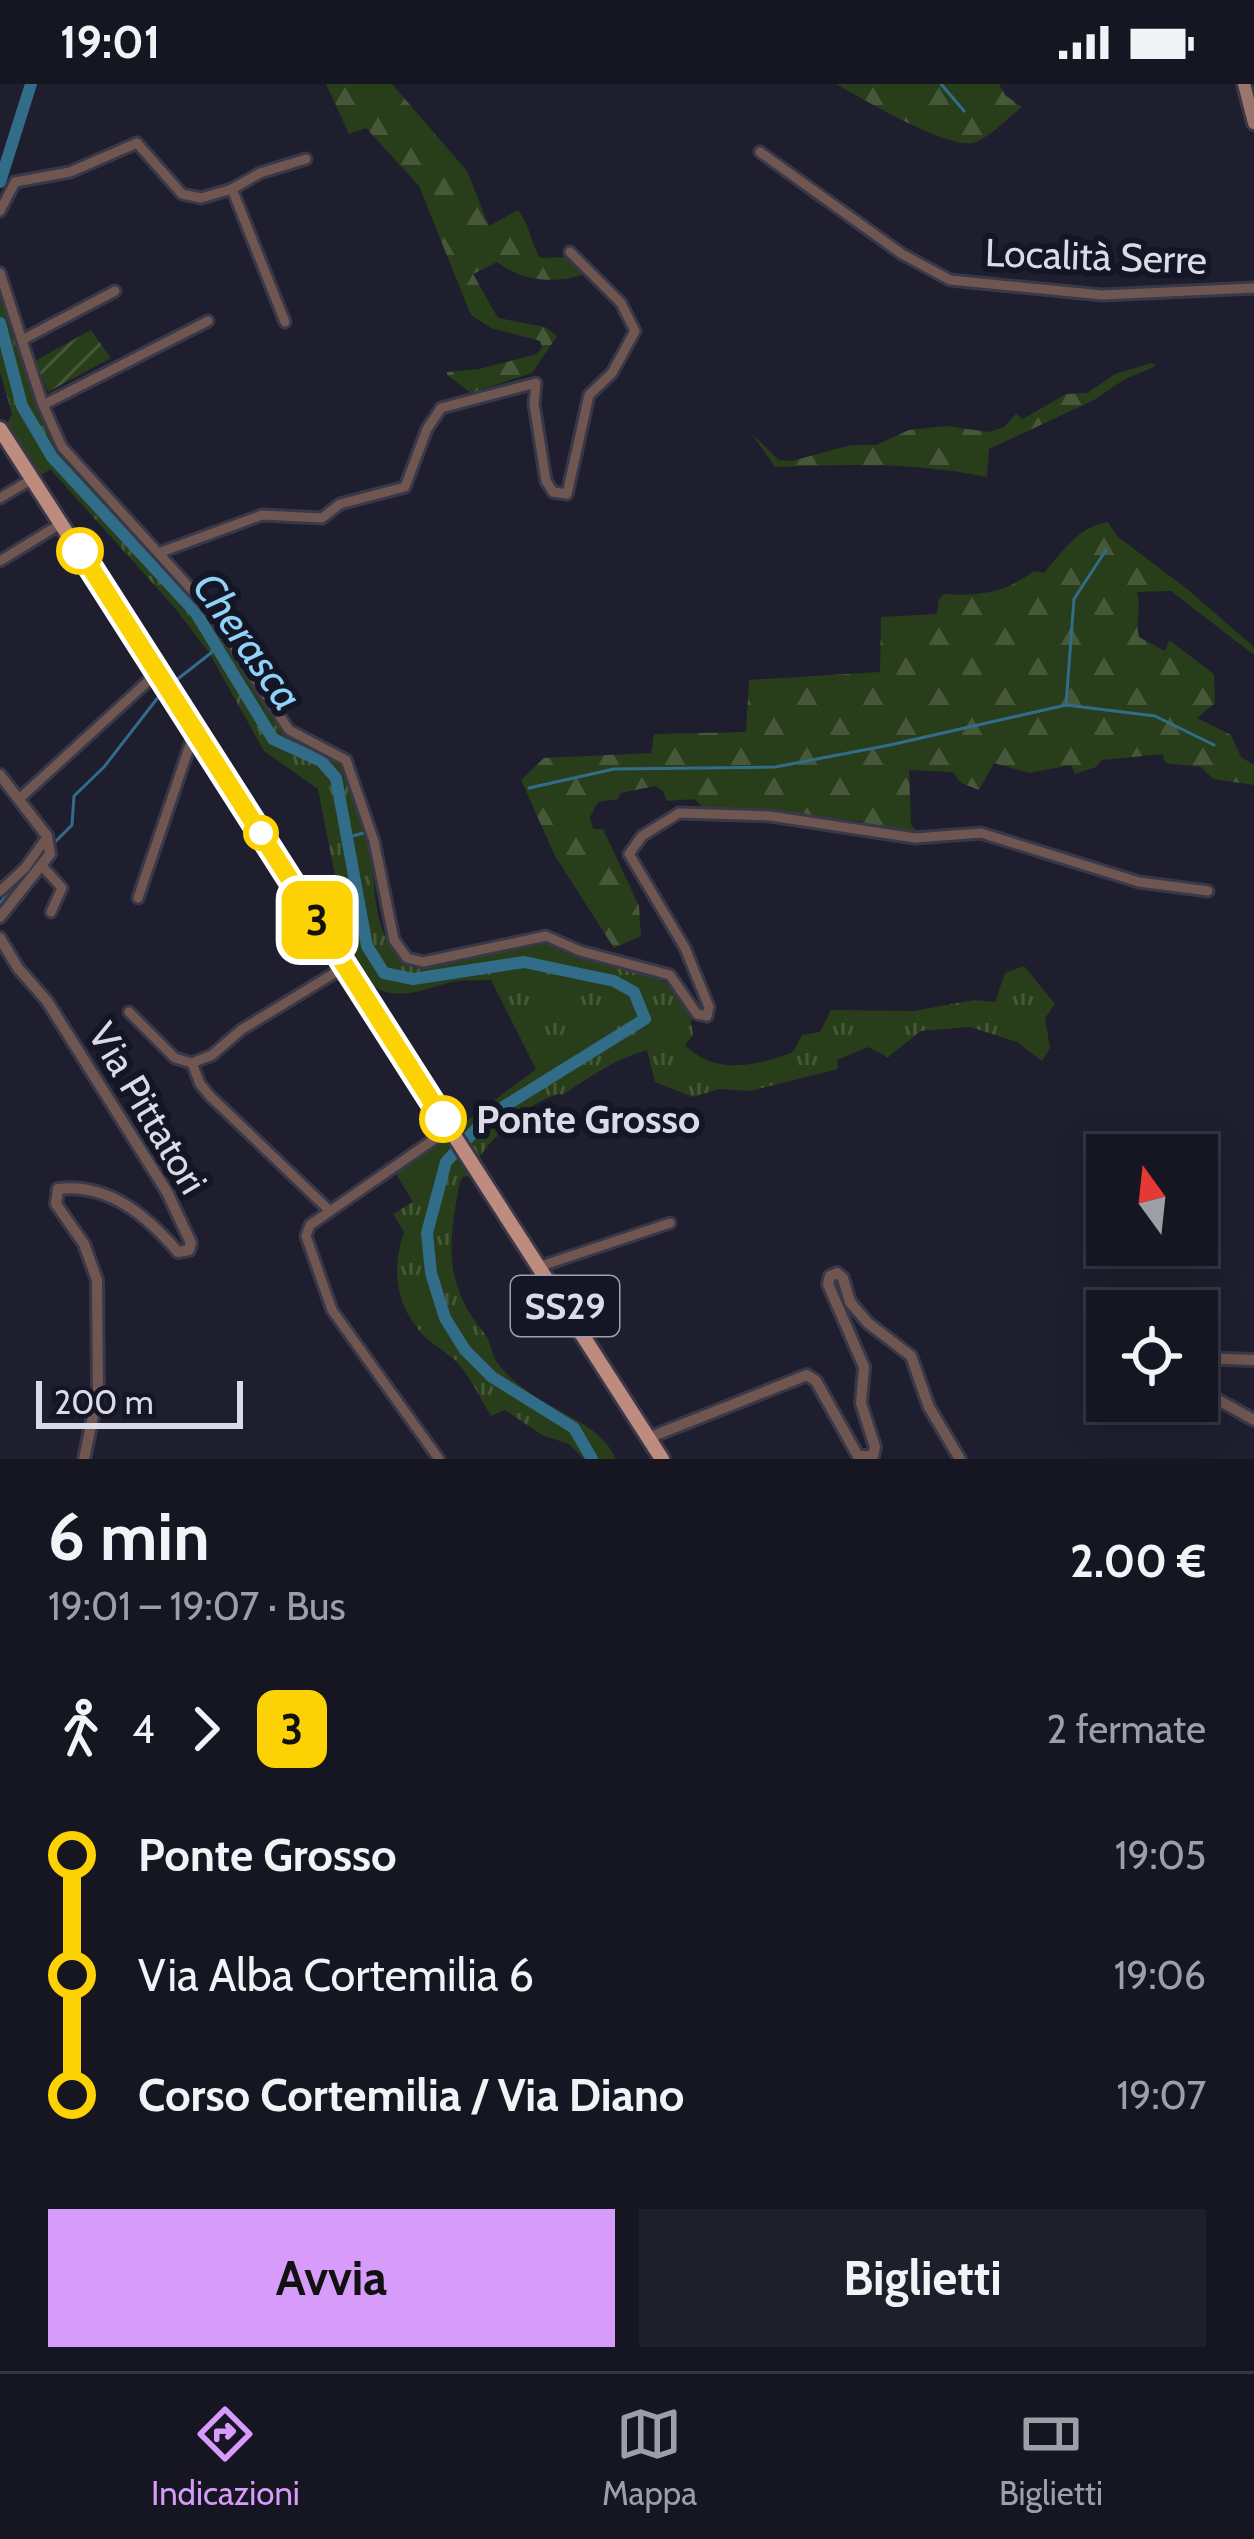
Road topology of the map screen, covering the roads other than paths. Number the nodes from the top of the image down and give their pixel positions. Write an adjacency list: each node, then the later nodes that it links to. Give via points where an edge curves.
1 (1244, 84): 2 (main road)
2 (1254, 123)
3 (760, 152): 9 (street, Località Serre, via 950,280 1102,295)
4 (306, 159): 5 (street)
5 (232, 189): 6 (street, via 182,194 137,143 70,172 15,182); 12 (street)
6 (0, 212)
7 (569, 252): 19 (street, via 621,303 635,332 589,395 567,494 546,481 538,391 527,382 441,407 405,487 340,504 322,518 262,515)
8 (0, 274): 13 (street)
9 (1254, 288)
10 (116, 291): 13 (street)
11 (208, 321): 14 (street)
12 (285, 322)
13 (22, 340): 14 (street)
14 (43, 404): 19 (street, via 72,461)
15 (1, 432): 16 (main road, SS29)
16 (32, 479): 17 (street); 18 (main road, SS29)
17 (0, 498)
18 (62, 523): 20 (street); 21 (main road, SS29)
19 (161, 552): 28 (street, via 212,610 289,730 346,760 374,841 390,928 407,958 423,962 546,936 670,975 697,1014 707,1016 685,948 629,854 679,813 770,816 915,838 982,833 1139,882)
20 (0, 561)
21 (167, 687): 22 (main road, SS29); 24 (street)
22 (195, 730): 29 (street); 33 (main road, SS29)
23 (0, 775): 24 (street)
24 (19, 799): 25 (street)
25 (48, 844): 26 (street); 27 (street)
26 (43, 867): 30 (street, via 62,888); 31 (street)
27 (0, 891)
28 (1208, 891)
29 (138, 898)
30 (52, 912)
31 (0, 917)
32 (0, 938): 45 (street, Via Pittatori, via 167,1192 190,1243 178,1252 127,1204 100,1192 58,1189 56,1204 97,1280 98,1393)
33 (346, 966): 35 (street); 36 (main road, SS29)
34 (129, 1012): 35 (street, via 175,1058)
35 (192, 1063): 37 (street, via 210,1096)
36 (450, 1131): 37 (street); 39 (main road, SS29)
37 (330, 1211): 46 (street, via 306,1236 332,1310)
38 (670, 1223): 39 (street)
39 (541, 1266): 44 (main road, SS29)
40 (1218, 1359): 41 (street)
41 (1254, 1360)
42 (1218, 1400): 43 (street)
43 (1254, 1420)
44 (648, 1438): 47 (main road, SS29); 48 (street, via 807,1375 858,1456 873,1456 860,1394 864,1366 828,1284 837,1274 868,1323 911,1356)
45 (84, 1459)
46 (439, 1459)
47 (662, 1459)
48 (960, 1459)

